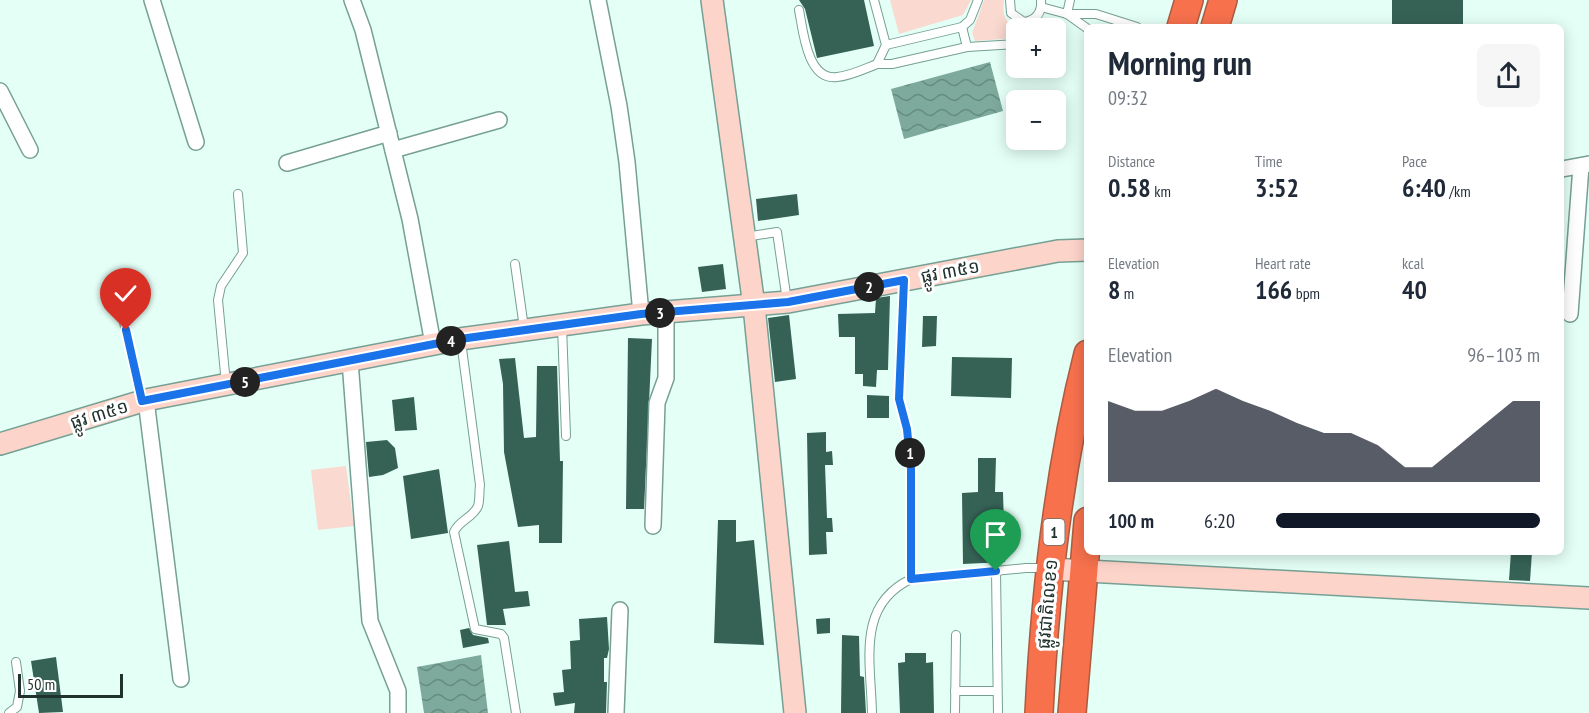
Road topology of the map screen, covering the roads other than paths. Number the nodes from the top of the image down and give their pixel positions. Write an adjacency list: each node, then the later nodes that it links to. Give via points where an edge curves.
1 (152, 0): 27 (street)
2 (352, 0): 26 (street)
3 (598, 0): 42 (street, via 624,140)
4 (712, 0): 34 (street)
5 (874, 0): 20 (lane)
6 (978, 0): 19 (lane, via 970,20)
7 (1010, 0): 14 (lane, via 1009,8)
8 (1070, 0): 13 (lane)
9 (1189, 0): 16 (highway)
10 (1223, 0): 17 (highway)
11 (1041, 4): 13 (lane)
12 (799, 10): 23 (lane, via 811,60 821,73 837,77)
13 (1067, 14): 15 (lane, via 1096,14); 18 (lane)
14 (1015, 18)
15 (1128, 24)
16 (1182, 24)
17 (1216, 24)
18 (1084, 26)
19 (962, 27): 20 (lane); 22 (lane)
20 (886, 45): 23 (lane)
21 (1006, 45): 22 (lane)
22 (967, 47): 23 (lane)
23 (877, 64)
24 (0, 91): 28 (street)
25 (499, 120): 29 (street)
26 (389, 133): 29 (street); 30 (street)
27 (196, 142)
28 (30, 150)
29 (393, 150): 47 (street)
30 (287, 163)
31 (1585, 165): 32 (street); 43 (street)
32 (1564, 169)
33 (238, 194): 50 (lane, via 243,253 221,286 218,300)
34 (744, 237): 39 (lane, via 777,232); 40 (street)
35 (1084, 250): 38 (street, ផ្លូវ ៣៥១, via 1058,251)
36 (515, 264): 45 (lane)
37 (114, 279): 51 (lane)
38 (904, 280): 39 (street, ផ្លូវ ៣៥១); 59 (lane, via 899,399 911,469)
39 (788, 302): 40 (street, ផ្លូវ ៣៥១)
40 (754, 306): 41 (street, ផ្លូវ ៣៥១); 71 (street)
41 (666, 313): 42 (street, ផ្លូវ ៣៥១); 54 (street, via 666,378 657,403)
42 (641, 314): 44 (street, ផ្លូវ ៣៥១)
43 (1570, 314)
44 (562, 324): 45 (street, ផ្លូវ ៣៥១); 52 (lane)
45 (524, 329): 46 (street, ផ្លូវ ៣៥១)
46 (460, 339): 47 (street, ផ្លូវ ៣៥១); 69 (lane, via 480,485 478,505 454,532 475,629 504,638)
47 (433, 344): 48 (street, ផ្លូវ ៣៥១)
48 (350, 361): 50 (street, ផ្លូវ ៣៥១); 68 (street, via 370,621 398,691)
49 (1084, 372): 56 (highway, ផ្លូវជាតិលេខ១ / 1, via 1063,465)
50 (226, 386): 51 (street, ផ្លូវ ៣៥១)
51 (144, 400): 53 (street, ផ្លូវ ៣៥១); 64 (street)
52 (566, 436)
53 (0, 444)
54 (653, 526)
55 (1085, 555): 58 (highway, ផ្លូវជាតិលេខ១ / 1)
56 (1050, 569): 57 (lane); 58 (street); 75 (highway, ផ្លូវជាតិលេខ១ / 1)
57 (996, 571): 59 (lane); 66 (lane)
58 (1083, 571): 60 (street); 76 (highway, ផ្លូវជាតិលេខ១ / 1)
59 (911, 579): 72 (lane, via 896,586 877,607 870,637)
60 (1589, 598)
61 (620, 610): 70 (street)
62 (956, 635): 65 (lane)
63 (16, 662): 67 (lane, via 20,691 17,707)
64 (181, 679)
65 (955, 691): 66 (lane); 73 (lane)
66 (997, 691): 74 (lane)
67 (9, 713)
68 (398, 713)
69 (516, 713)
70 (616, 713)
71 (795, 713)
72 (872, 713)
73 (955, 713)
74 (998, 713)
75 (1039, 713)
76 (1072, 713)

